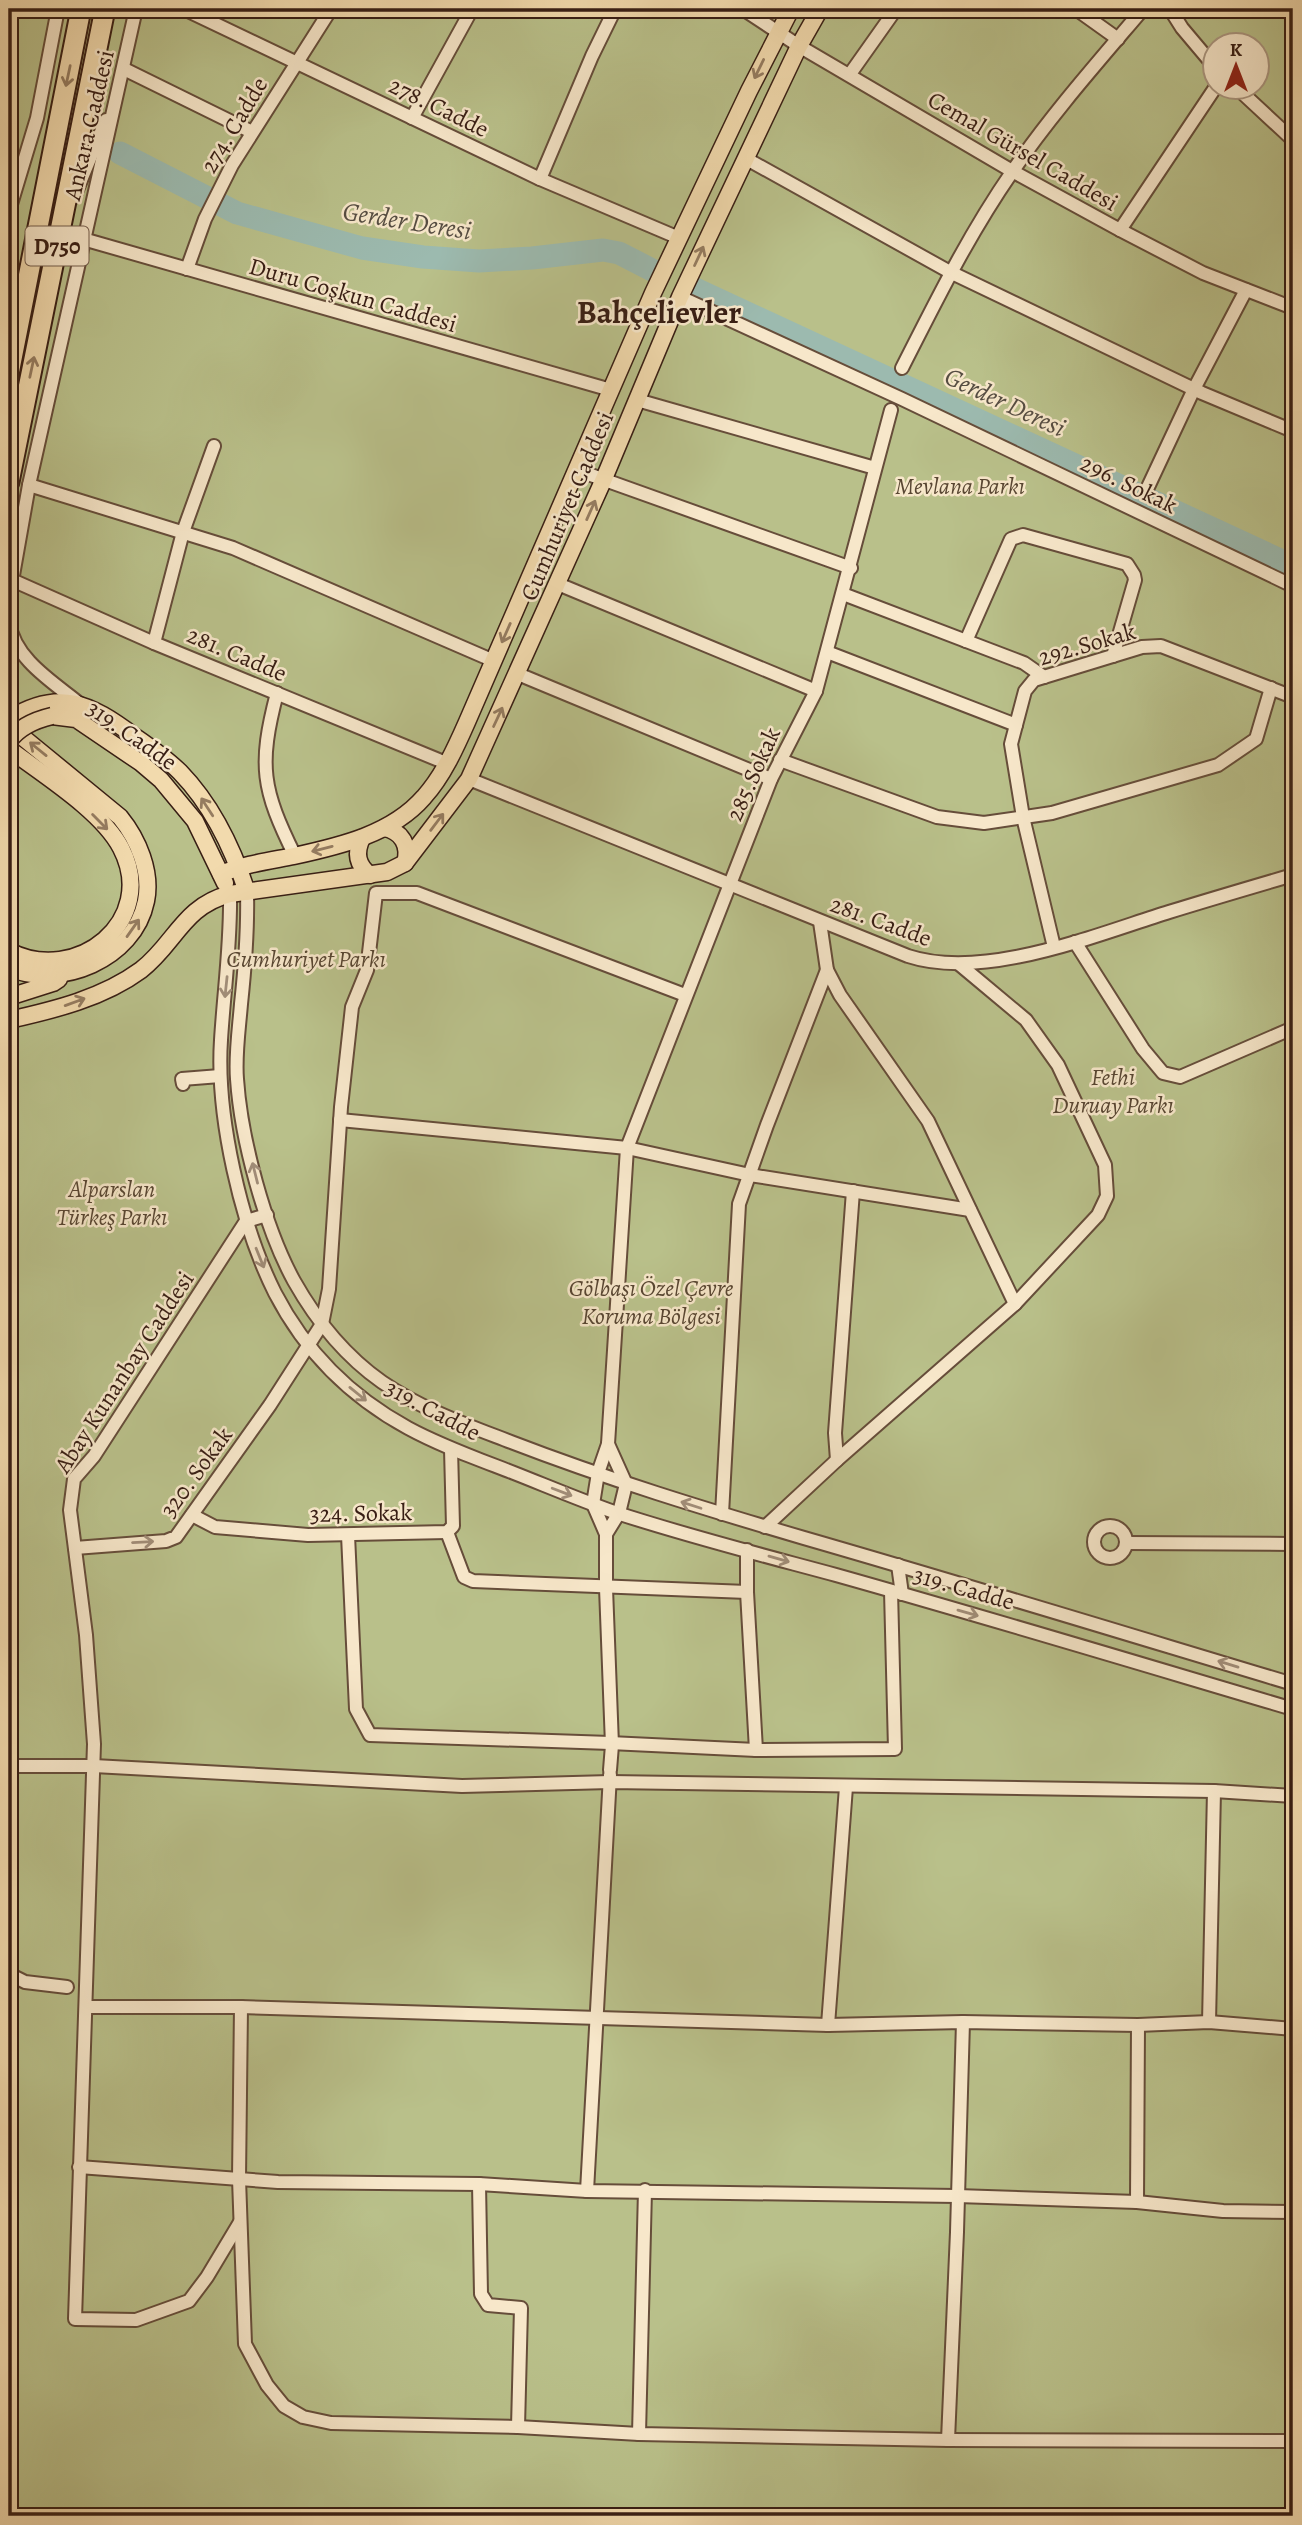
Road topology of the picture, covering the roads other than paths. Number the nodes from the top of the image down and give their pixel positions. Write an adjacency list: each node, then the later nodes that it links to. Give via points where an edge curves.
1 (58, 9): 31 (street, via 37,118)
2 (81, 9): 42 (highway, D750, one-way to 42)
3 (105, 9): 32 (highway, D750)
4 (136, 9): 22 (street, Ankara Caddesi)
5 (184, 9): 20 (street, 278. Cadde)
6 (331, 9): 20 (street, 274. Cadde)
7 (472, 9): 25 (street)
8 (615, 9): 30 (street)
9 (743, 9): 16 (street, Cemal Gürsel Caddesi)
10 (791, 9): 16 (main road, Cumhuriyet Caddesi)
11 (820, 9): 18 (main road, Cumhuriyet Caddesi)
12 (896, 9): 21 (street)
13 (1076, 9): 17 (street)
14 (1143, 9): 17 (street)
15 (1170, 9): 19 (street)
16 (778, 31): 18 (street, Cemal Gürsel Caddesi); 34 (main road, Cumhuriyet Caddesi, one-way to 34)
17 (1118, 39): 29 (street)
18 (799, 46): 21 (street, Cemal Gürsel Caddesi); 28 (main road, Cumhuriyet Caddesi)
19 (1200, 49)
20 (296, 62): 25 (street, 278. Cadde); 26 (street, 274. Cadde)
21 (850, 74): 29 (street, Cemal Gürsel Caddesi)
22 (123, 75): 26 (street); 32 (street); 35 (street, Ankara Caddesi)
23 (1206, 102): 33 (street)
24 (1252, 102): 27 (street)
25 (412, 118): 30 (street, 278. Cadde)
26 (252, 132): 36 (street, 274. Cadde, via 214,201)
27 (1293, 139)
28 (745, 158): 37 (street); 39 (main road, Cumhuriyet Caddesi, one-way to 28)
29 (1012, 172): 33 (street, Cemal Gürsel Caddesi); 37 (street)
30 (540, 178): 34 (street, 278. Cadde)
31 (9, 211)
32 (61, 229): 52 (highway, D750, one-way to 32)
33 (1120, 230): 38 (street, Cemal Gürsel Caddesi)
34 (679, 238): 44 (main road, Cumhuriyet Caddesi)
35 (83, 239): 36 (street, Duru Coşkun Caddesi); 53 (street, Ankara Caddesi)
36 (187, 269): 44 (street, Duru Coşkun Caddesi)
37 (950, 272): 41 (street); 43 (street)
38 (1246, 290): 40 (street, Cemal Gürsel Caddesi); 43 (street)
39 (680, 297): 45 (main road, Cumhuriyet Caddesi); 59 (street, 296. Sokak)
40 (1293, 308)
41 (902, 368)
42 (9, 374)
43 (1194, 389): 47 (street); 54 (street)
44 (611, 390): 50 (main road, Cumhuriyet Caddesi)
45 (637, 400): 49 (street); 51 (main road, Cumhuriyet Caddesi)
46 (891, 410): 49 (street, 285.Sokak)
47 (1293, 431)
48 (214, 446): 55 (street)
49 (875, 468): 56 (street, 285.Sokak)
50 (577, 471): 51 (street); 67 (main road, Cumhuriyet Caddesi, one-way to 67)
51 (604, 481): 56 (street); 58 (main road, Cumhuriyet Caddesi, one-way to 51)
52 (9, 482)
53 (29, 485): 55 (street); 57 (street, Ankara Caddesi)
54 (1148, 487)
55 (183, 532): 64 (street); 67 (street, via 233,548)
56 (850, 568): 60 (street, 285.Sokak)
57 (12, 580): 61 (street); 64 (street, 281. Cadde)
58 (558, 584): 68 (main road, Cumhuriyet Caddesi); 71 (street)
59 (1293, 586)
60 (843, 594): 63 (street); 65 (street, 285.Sokak)
61 (9, 598)
62 (9, 622): 74 (street, 319. Cadde, via 14,643 29,662)
63 (965, 641): 66 (street, via 1011,539 1023,535 1127,564 1131,569 1135,580); 69 (street, via 1024,663)
64 (155, 643): 72 (street, 281. Cadde)
65 (827, 652): 71 (street, 285.Sokak); 77 (street)
66 (1112, 656): 69 (street, 292.Sokak); 70 (street, 292.Sokak, via 1161,646)
67 (494, 662): 82 (main road, Cumhuriyet Caddesi)
68 (518, 674): 83 (main road, Cumhuriyet Caddesi, one-way to 68); 84 (street)
69 (1044, 677): 77 (street, 292.Sokak, via 1034,680 1025,691)
70 (1271, 688): 73 (street, 292.Sokak); 85 (street, via 1256,739 1218,765 1052,813)
71 (816, 691): 81 (street, 285.Sokak)
72 (277, 693): 82 (street, 281. Cadde); 88 (street, via 264,749 266,784)
73 (1293, 697)
74 (80, 704): 75 (main road, 319. Cadde, via 62,701); 90 (main road, 319. Cadde, one-way to 74, via 214,818 180,772 106,716)
75 (46, 710): 76 (main road, 319. Cadde); 79 (main road, 319. Cadde, bridge); 92 (main road, 319. Cadde, via 76,719 161,780 194,821)
76 (9, 719)
77 (1016, 724): 85 (street, 292.Sokak, via 1011,744)
78 (9, 726): 106 (main road, one-way to 78, via 109,954 138,922 146,900 142,859 130,829 111,807)
79 (9, 741)
80 (9, 749): 102 (main road, one-way to 102, via 106,826 121,848 131,882 124,916 109,936 89,951 48,961)
81 (780, 760): 84 (street, 285.Sokak); 85 (street, via 937,817 984,824)
82 (446, 764): 86 (main road, Cumhuriyet Caddesi, via 423,798)
83 (469, 779): 89 (main road, Cumhuriyet Caddesi, one-way to 83); 95 (street, 281. Cadde)
84 (771, 779): 95 (street, 285.Sokak)
85 (1023, 817): 101 (street, 292.Sokak)
86 (384, 828): 87 (main road, Cumhuriyet Caddesi); 89 (main road, via 405,843)
87 (362, 838): 88 (main road, Cumhuriyet Caddesi, one-way to 88); 93 (main road, via 359,861)
88 (295, 856): 90 (main road, Cumhuriyet Caddesi)
89 (405, 863): 91 (main road, Cumhuriyet Caddesi)
90 (239, 867): 92 (main road, Cumhuriyet Caddesi); 96 (main road, 319. Cadde)
91 (390, 871): 93 (main road, Cumhuriyet Caddesi); 97 (street)
92 (221, 874): 98 (main road, 319. Cadde)
93 (370, 875): 96 (main road, Cumhuriyet Caddesi)
94 (1293, 875): 100 (street, 281. Cadde)
95 (730, 883): 99 (street, 281. Cadde); 107 (street, 285.Sokak)
96 (247, 892): 98 (main road, Cumhuriyet Caddesi); 118 (street, 319. Cadde, one-way to 96, via 247,1142 237,1079)
97 (396, 893): 107 (street, via 417,893); 113 (street, via 376,893 367,970 352,1007)
98 (230, 894): 109 (main road, Cumhuriyet Caddesi, one-way to 98, via 72,1004 116,985 150,962 201,906); 111 (street, 319. Cadde, one-way to 111)
99 (820, 922): 103 (street, 281. Cadde, via 927,962); 105 (street)
100 (1075, 942): 101 (street, 281. Cadde); 110 (street, via 1163,1073 1180,1077)
101 (1054, 947): 103 (street, 281. Cadde)
102 (9, 951)
103 (959, 964): 120 (street, via 1026,1020 1058,1065 1105,1165 1108,1181 1098,1214)
104 (9, 968): 106 (main road, via 35,975)
105 (827, 970): 115 (street); 117 (street, via 928,1121)
106 (65, 974): 108 (main road)
107 (685, 995): 114 (street, 285.Sokak)
108 (9, 997)
109 (9, 1020)
110 (1293, 1028)
111 (220, 1076): 112 (street, via 182,1079); 119 (street, 319. Cadde)
112 (183, 1084)
113 (340, 1120): 114 (street); 121 (street, via 329,1289)
114 (626, 1148): 115 (street); 123 (street, 285.Sokak)
115 (750, 1175): 116 (street); 130 (street, via 739,1204)
116 (853, 1191): 117 (street); 125 (street, via 835,1433)
117 (970, 1210): 120 (street)
118 (267, 1215): 119 (street); 121 (street, 319. Cadde, via 293,1280)
119 (246, 1221): 122 (street, 319. Cadde, one-way to 122, via 275,1293); 138 (street, Abay Kunanbay Caddesi, via 94,1456 74,1479 70,1510)
120 (1015, 1304): 125 (street)
121 (322, 1324): 122 (street, 320. Sokak); 126 (street, 319. Cadde, via 349,1355 412,1400)
122 (308, 1347): 124 (street, 319. Cadde, one-way to 124, via 374,1407); 131 (street, 320. Sokak)
123 (608, 1444): 126 (street); 127 (street)
124 (451, 1448): 128 (street, 319. Cadde, one-way to 128); 133 (street, 324. Sokak, via 453,1526)
125 (837, 1460): 132 (street)
126 (598, 1474): 127 (street, 319. Cadde); 128 (street)
127 (626, 1484): 129 (street); 130 (street, 319. Cadde, one-way to 127)
128 (593, 1504): 129 (street, 319. Cadde); 134 (street)
129 (618, 1513): 134 (street); 139 (street, 319. Cadde)
130 (722, 1514): 132 (street, 319. Cadde)
131 (192, 1515): 135 (street, 324. Sokak, via 215,1527); 138 (street, 320. Sokak, one-way to 131, via 166,1541 176,1537)
132 (765, 1527): 140 (street, 319. Cadde)
133 (447, 1532): 135 (street, 324. Sokak); 141 (street, via 464,1577 473,1581)
134 (606, 1534): 141 (street)
135 (348, 1535): 146 (street, via 356,1709 370,1735)
136 (1126, 1543): 137 (street)
137 (1293, 1544)
138 (75, 1548): 149 (street, Abay Kunanbay Caddesi, via 86,1635)
139 (747, 1550): 142 (street); 143 (street, 319. Cadde, one-way to 143)
140 (898, 1565): 143 (street); 144 (street, 319. Cadde, one-way to 140)
141 (606, 1588): 142 (street); 146 (street)
142 (747, 1592): 147 (street)
143 (897, 1592): 145 (street, 319. Cadde, one-way to 145); 147 (street, via 895,1749)
144 (1293, 1684)
145 (1293, 1709)
146 (610, 1743): 147 (street); 150 (street)
147 (756, 1750)
148 (9, 1766): 149 (street)
149 (93, 1766): 150 (street, via 462,1787); 156 (street, Abay Kunanbay Caddesi)
150 (610, 1776): 151 (street); 158 (street)
151 (846, 1787): 152 (street); 161 (street)
152 (1214, 1791): 153 (street); 160 (street)
153 (1293, 1796)
154 (9, 1975): 155 (street, via 25,1982)
155 (67, 1987)
156 (87, 2007): 157 (street); 164 (street, Abay Kunanbay Caddesi)
157 (241, 2007): 158 (street); 165 (street)
158 (597, 2017): 161 (street); 168 (street)
159 (963, 2022): 161 (street); 162 (street); 169 (street)
160 (1209, 2022): 162 (street); 163 (street)
161 (828, 2025)
162 (1139, 2025): 170 (street)
163 (1293, 2029)
164 (79, 2167): 165 (street); 172 (street, Abay Kunanbay Caddesi, via 75,2319 136,2320 188,2301)
165 (239, 2179): 166 (street); 172 (street)
166 (479, 2185): 168 (street); 173 (street, via 481,2294 488,2305 521,2308)
167 (645, 2190): 168 (street); 169 (street); 174 (street)
168 (587, 2191)
169 (957, 2196): 170 (street); 175 (street)
170 (1137, 2202): 171 (street)
171 (1293, 2212)
172 (240, 2222): 173 (street, via 245,2344 284,2406 303,2417 331,2423)
173 (518, 2427): 174 (street)
174 (639, 2434): 175 (street)
175 (948, 2440): 176 (street)
176 (1293, 2441)

